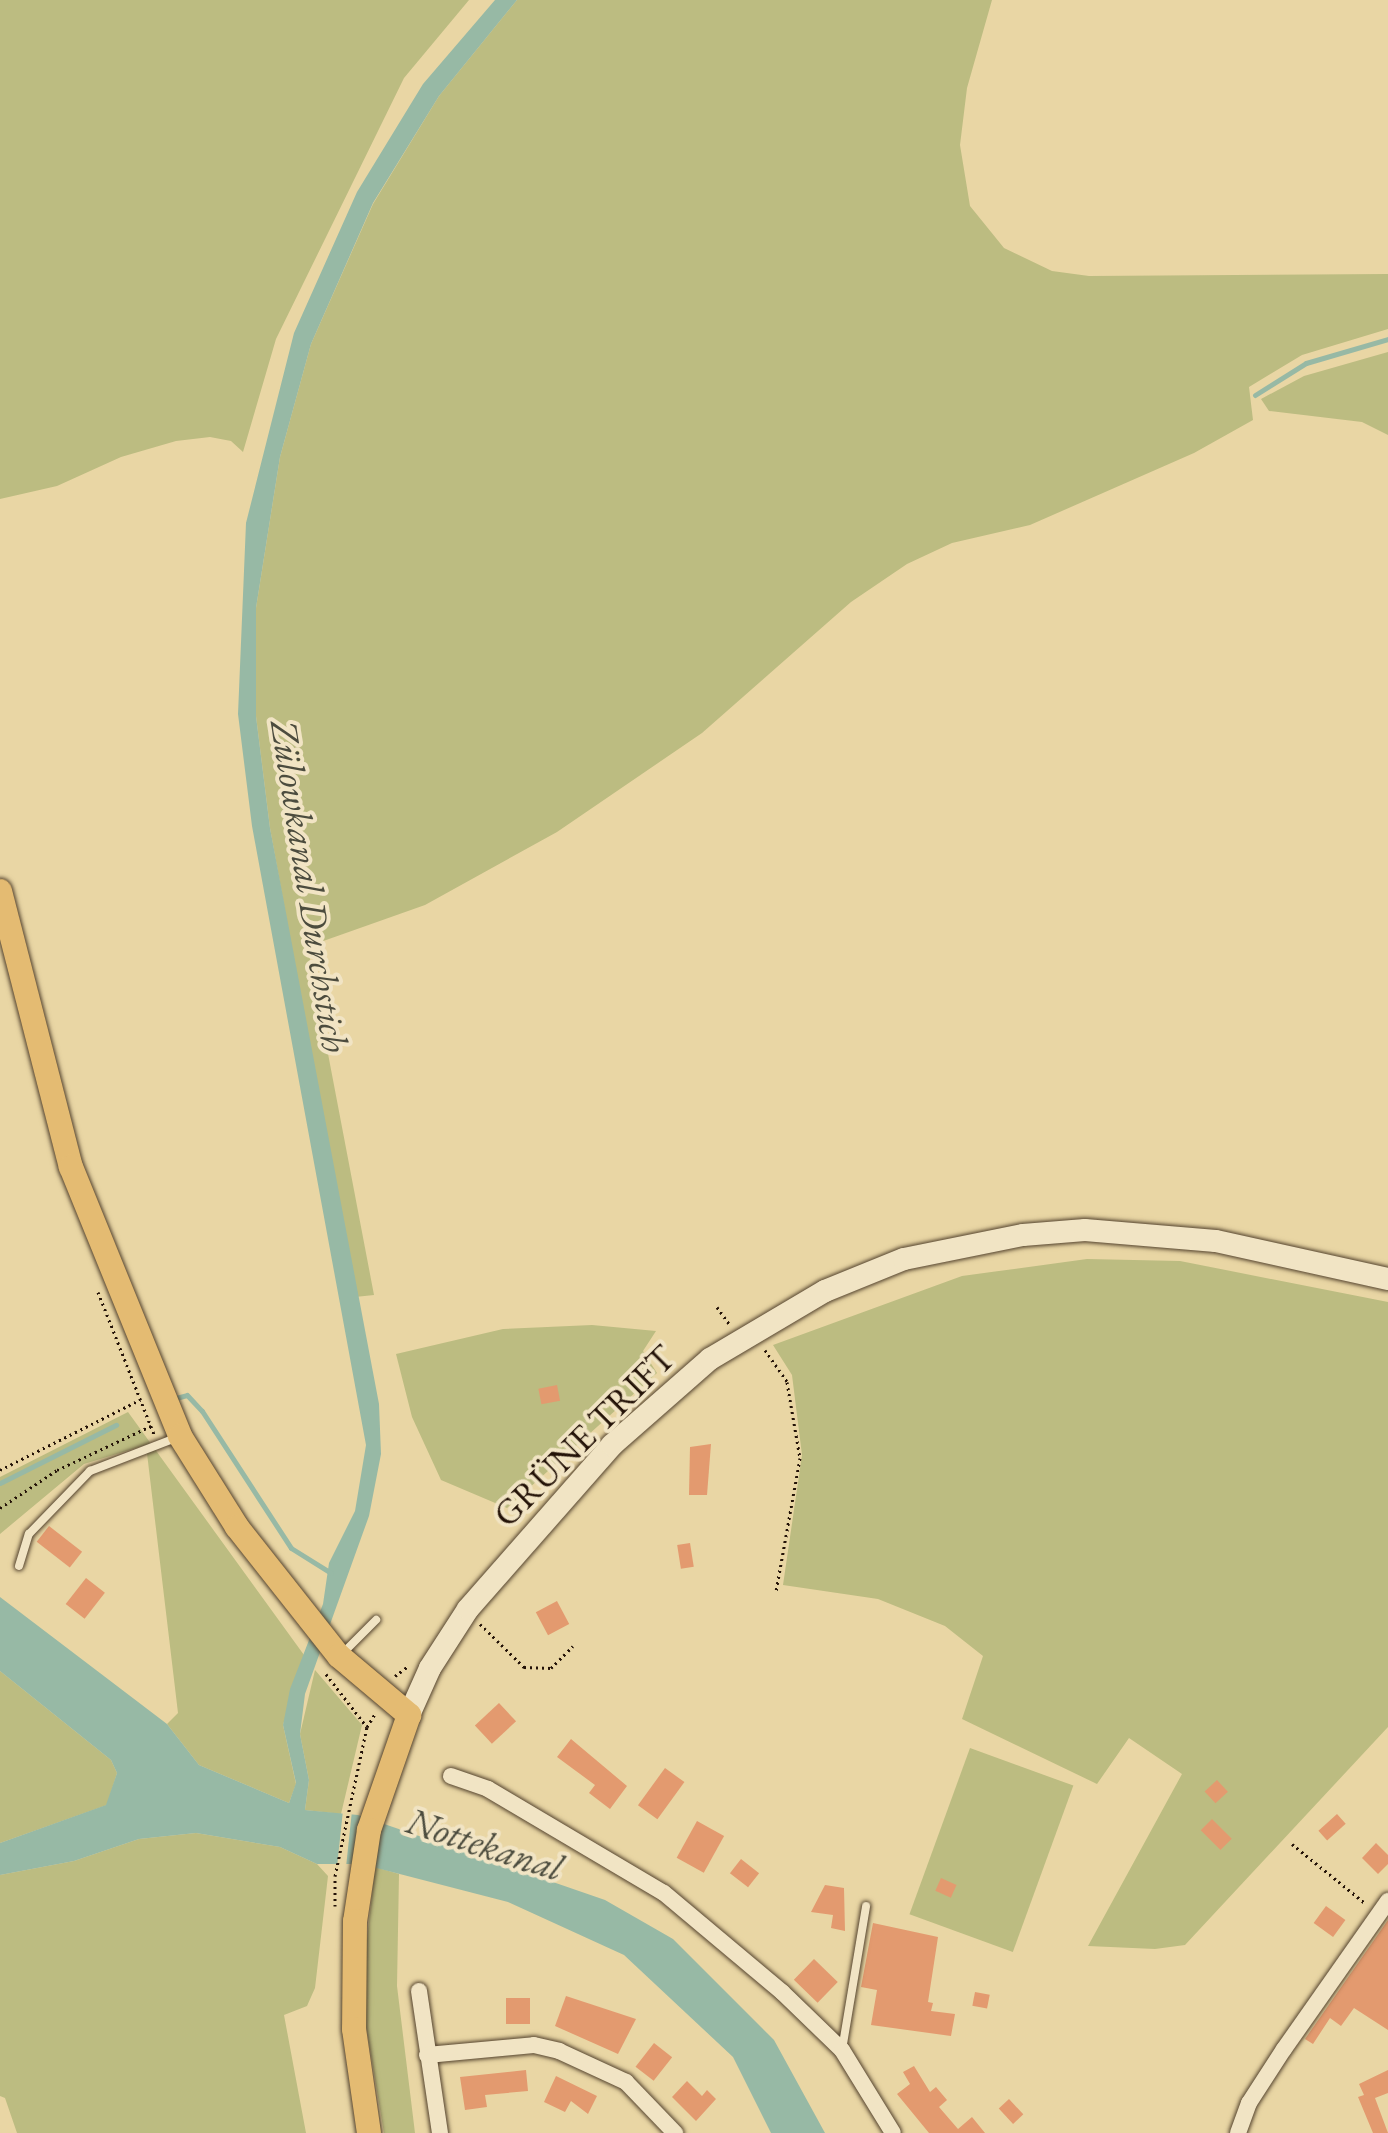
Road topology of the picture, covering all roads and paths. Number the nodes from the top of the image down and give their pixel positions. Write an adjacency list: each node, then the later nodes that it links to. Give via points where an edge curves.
1 (0, 891): 5 (main road, via 71,1167)
2 (1388, 1279): 4 (main road, GRÜNE TRIFT, via 1216,1241 1070,1231 1023,1235 904,1259 825,1291)
3 (717, 1307): 4 (path)
4 (745, 1334): 10 (path, via 787,1382 800,1458); 15 (main road, GRÜNE TRIFT, via 647,1411 537,1526 468,1609 430,1668)
5 (149, 1397): 6 (main road); 7 (path); 8 (path, via 151,1426 57,1470)
6 (180, 1436): 9 (lane, via 90,1471 29,1534); 14 (main road, via 237,1527)
7 (0, 1470)
8 (0, 1508)
9 (19, 1566)
10 (776, 1591)
11 (475, 1619): 13 (path, via 524,1667 551,1668)
12 (376, 1620): 14 (lane)
13 (573, 1646)
14 (331, 1657): 15 (main road); 18 (path, via 367,1727 355,1786)
15 (409, 1715): 18 (main road)
16 (451, 1776): 22 (street, via 488,1789 664,1893)
17 (1292, 1844): 20 (path, via 1356,1899)
18 (347, 1878): 24 (main road, via 352,1995)
19 (866, 1906): 22 (lane)
20 (1385, 1913): 28 (street, via 1277,2060)
21 (419, 1991): 23 (street)
22 (842, 2050): 27 (street)
23 (427, 2055): 25 (street); 26 (street, via 534,2045 559,2051 626,2082)
24 (369, 2133)
25 (440, 2133)
26 (675, 2133)
27 (893, 2133)
28 (1238, 2133)

